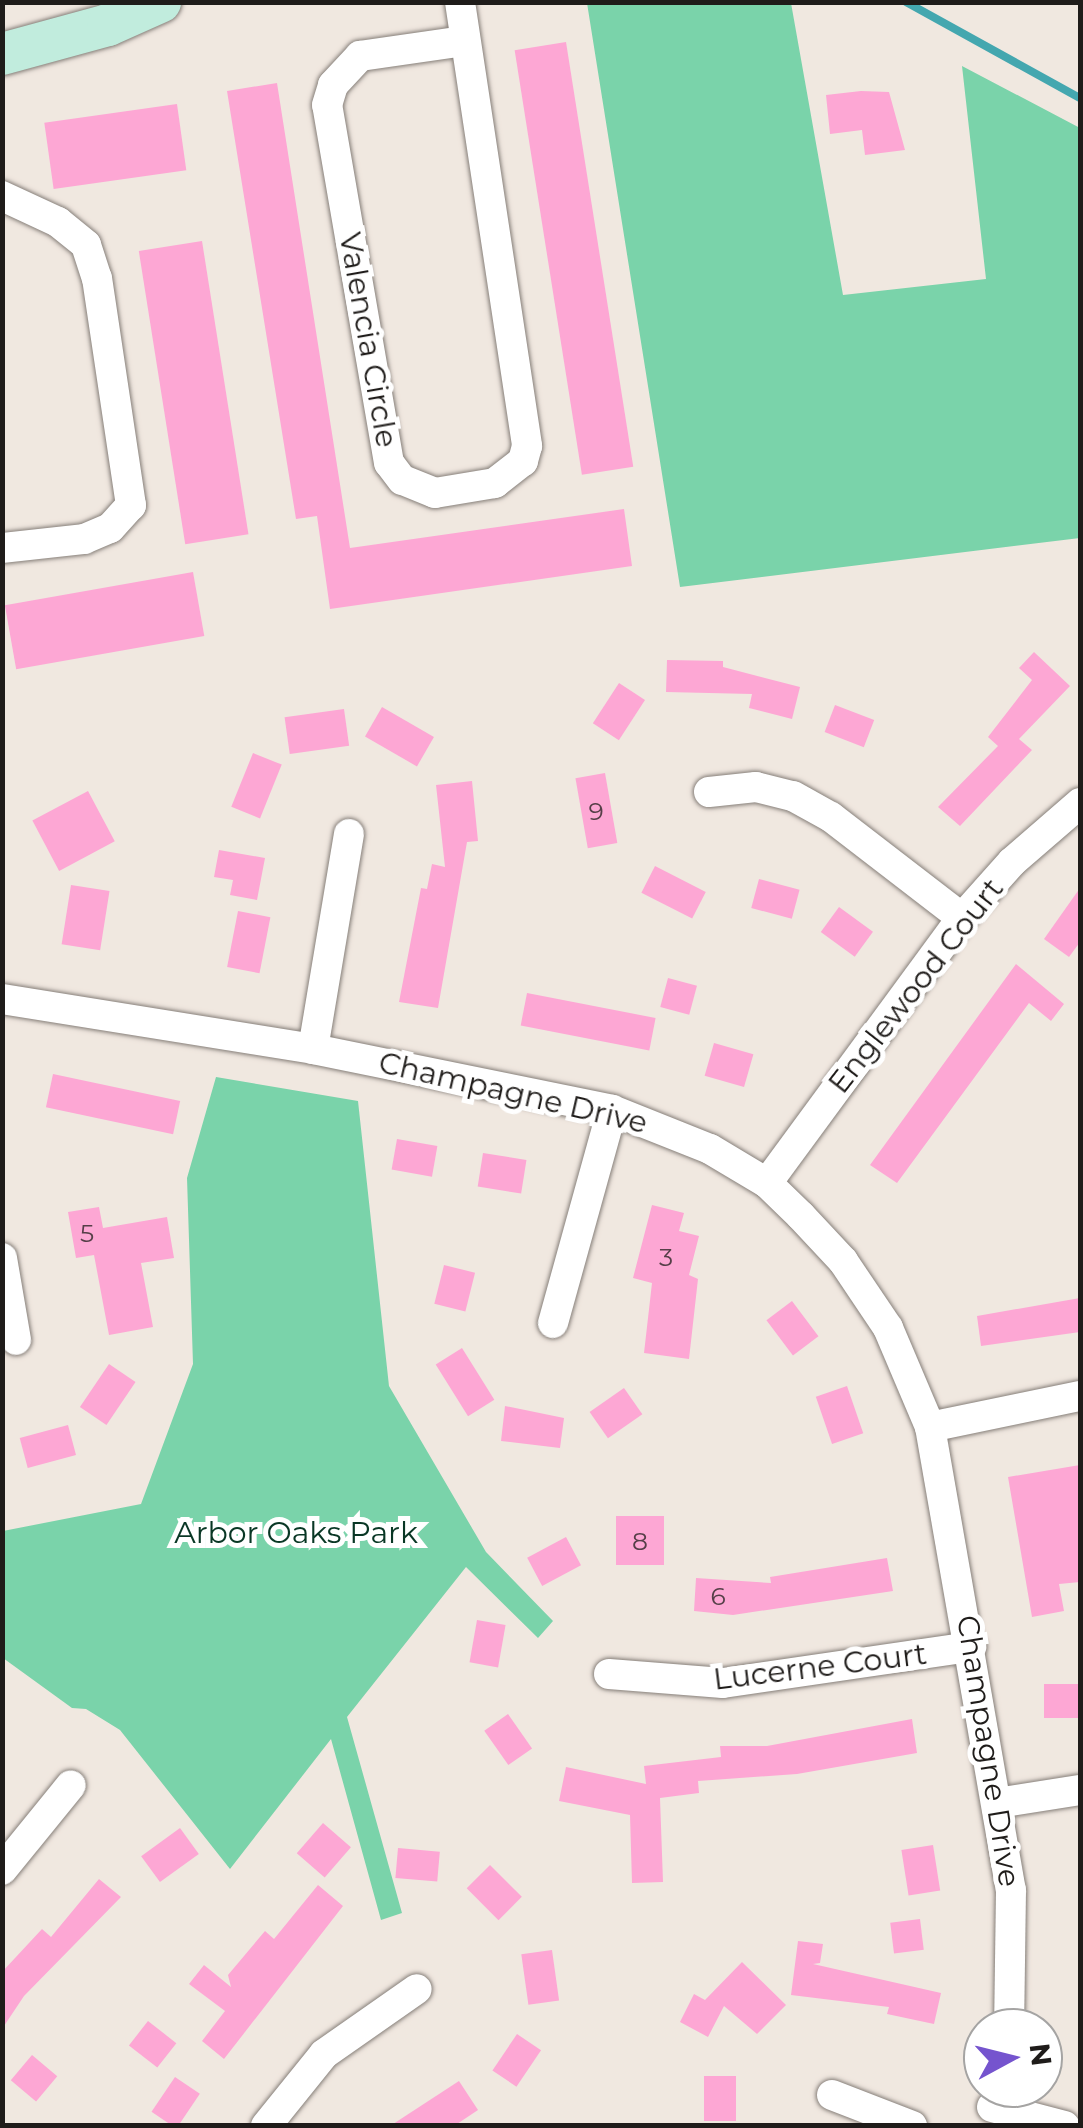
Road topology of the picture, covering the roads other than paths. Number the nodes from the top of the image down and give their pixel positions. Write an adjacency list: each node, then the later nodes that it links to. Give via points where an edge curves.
1 (160, 2): 4 (main road)
2 (460, 2): 3 (street, Valencia Circle)
3 (464, 41): 3 (street, Valencia Circle, via 360,56 333,85 327,105 384,441 402,480 435,493 495,483 516,468 527,446)
4 (2, 54)
5 (2, 196): 6 (street, via 58,222 86,245 97,278 131,505 110,528 84,539)
6 (2, 548)
7 (709, 792): 10 (street, via 756,787 793,796 832,817)
8 (1080, 803): 10 (street, Englewood Court, via 1012,862)
9 (350, 834): 12 (street)
10 (962, 918): 14 (street, Englewood Court)
11 (2, 999): 12 (street, Champagne Drive)
12 (313, 1049): 13 (street, Champagne Drive)
13 (612, 1110): 14 (street, Champagne Drive, via 677,1132); 16 (street)
14 (767, 1183): 19 (street, Champagne Drive, via 865,1291)
15 (2, 1258): 17 (street)
16 (553, 1323)
17 (16, 1340)
18 (1080, 1396): 19 (street)
19 (930, 1427): 20 (street, Champagne Drive)
20 (971, 1646): 21 (street, Lucerne Court, via 723,1683); 24 (street, Champagne Drive)
21 (609, 1674)
22 (71, 1785): 25 (street)
23 (1080, 1790): 24 (street)
24 (997, 1804): 27 (street, Champagne Drive, via 1015,1959)
25 (2, 1870)
26 (418, 1989): 30 (street, via 324,2054)
27 (1011, 2008)
28 (832, 2094): 31 (street)
29 (995, 2108): 32 (street)
30 (266, 2126)
31 (912, 2126)
32 (1066, 2126)

